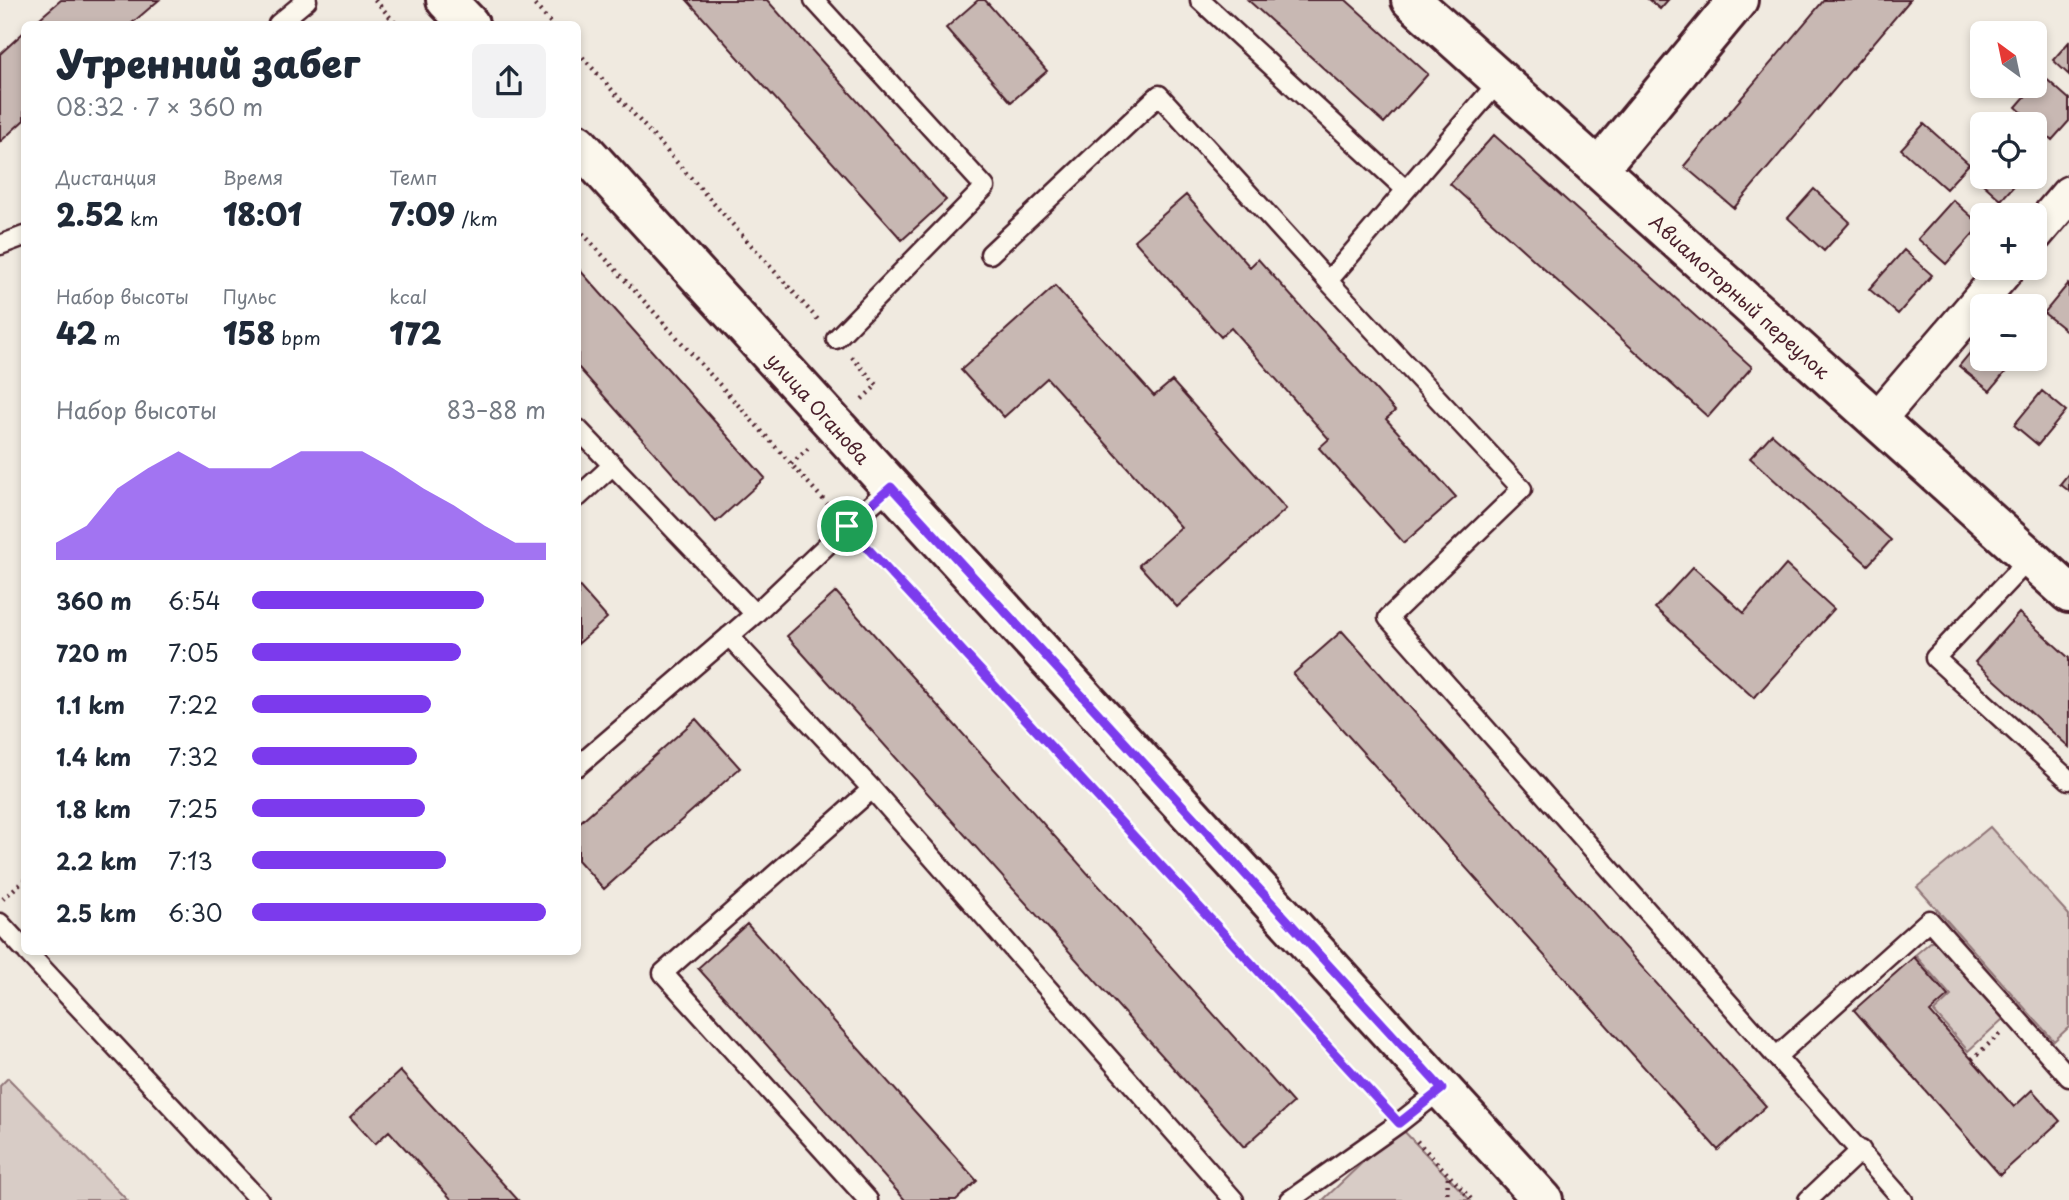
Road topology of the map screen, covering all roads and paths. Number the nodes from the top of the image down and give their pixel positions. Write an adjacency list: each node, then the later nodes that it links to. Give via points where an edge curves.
1 (307, 0): 9 (lane)
2 (375, 0): 10 (path)
3 (446, 0): 11 (main road)
4 (530, 0): 12 (path)
5 (814, 0): 26 (lane, via 985,187)
6 (1200, 0): 17 (lane)
7 (1411, 0): 14 (main road, Авиамоторный переулок)
8 (1738, 0): 16 (main road)
9 (282, 21)
10 (393, 21)
11 (466, 21)
12 (549, 21)
13 (581, 55): 26 (path)
14 (1500, 80): 16 (main road, Авиамоторный переулок); 17 (lane)
15 (581, 147): 28 (main road, улица Оганова)
16 (1598, 169): 27 (main road, Авиамоторный переулок)
17 (1406, 190): 25 (lane)
18 (2069, 194): 19 (street)
19 (2047, 220)
20 (581, 231): 30 (path)
21 (21, 237): 22 (lane)
22 (0, 245)
23 (990, 254): 25 (lane, via 1159,95)
24 (1997, 280): 27 (street)
25 (1328, 281): 48 (lane, via 1522,489 1388,618)
26 (836, 339): 28 (path, via 877,385)
27 (1877, 420): 35 (main road, Авиамоторный переулок)
28 (835, 426): 30 (path); 32 (main road, улица Оганова)
29 (581, 432): 31 (lane)
30 (791, 464): 34 (path)
31 (613, 465): 33 (lane); 37 (lane)
32 (891, 487): 34 (lane); 51 (main road, улица Оганова)
33 (581, 493)
34 (847, 526): 37 (lane); 52 (path)
35 (2030, 558): 36 (main road, Авиамоторный переулок); 40 (lane, via 1935,658)
36 (2069, 593)
37 (755, 614): 38 (lane)
38 (729, 636): 39 (lane); 41 (lane)
39 (581, 763)
40 (2069, 780)
41 (872, 789): 56 (lane, via 663,973); 57 (lane)
42 (21, 883): 43 (path)
43 (0, 902)
44 (0, 923): 45 (lane)
45 (21, 946)
46 (30, 955): 55 (lane)
47 (2017, 1019): 48 (lane, via 1929,920); 49 (path); 50 (lane)
48 (1777, 1056): 53 (lane)
49 (1972, 1059)
50 (2069, 1077)
51 (1442, 1089): 52 (lane); 61 (main road, улица Оганова)
52 (1399, 1123): 54 (path); 58 (lane)
53 (1861, 1150): 62 (lane); 63 (lane)
54 (1448, 1174): 59 (path); 60 (path)
55 (259, 1200)
56 (868, 1200)
57 (1234, 1200)
58 (1290, 1200)
59 (1447, 1200)
60 (1472, 1200)
61 (1543, 1200)
62 (1808, 1200)
63 (1903, 1200)

